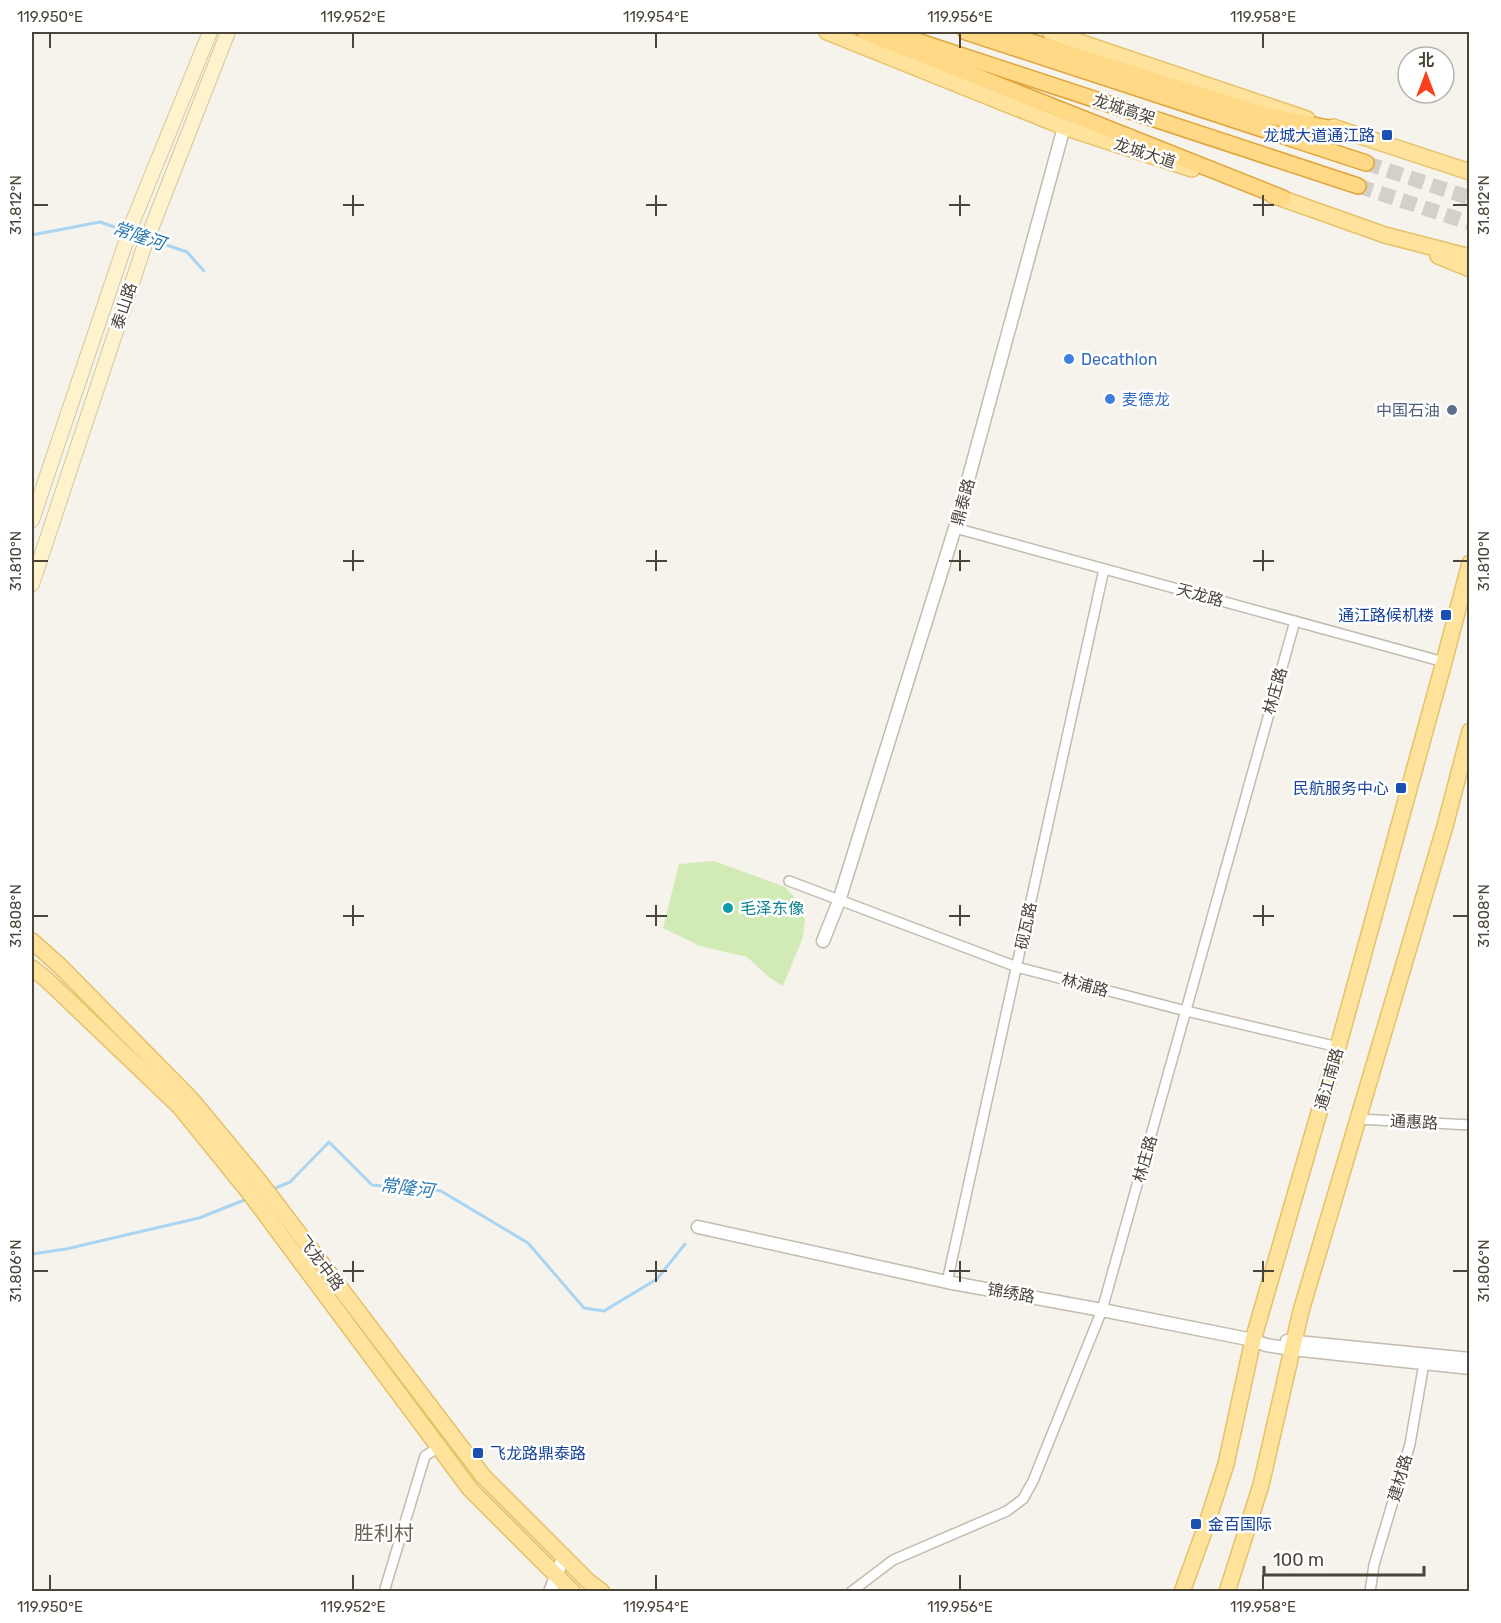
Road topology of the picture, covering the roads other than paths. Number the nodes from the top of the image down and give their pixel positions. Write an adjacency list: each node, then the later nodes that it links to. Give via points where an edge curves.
1 (210, 32): 20 (main road, 泰山路, via 133,221)
2 (228, 32): 24 (main road, 泰山路, via 144,247)
3 (827, 32): 9 (main road, 龙城大道)
4 (865, 32): 16 (highway)
5 (890, 32): 15 (highway, 龙城高架)
6 (966, 32): 11 (highway, 龙城高架)
7 (1000, 32): 10 (highway, via 1264,115)
8 (1050, 32): 10 (main road)
9 (1064, 127): 16 (main road, 龙城大道); 21 (street, 鼎泰路)
10 (1343, 131): 12 (main road)
11 (1366, 163)
12 (1442, 163): 13 (main road); 14 (main road)
13 (1470, 165)
14 (1470, 172)
15 (1358, 186)
16 (1283, 198): 17 (main road, 龙城大道)
17 (1385, 234): 18 (main road, 龙城大道); 19 (main road)
18 (1470, 256)
19 (1470, 269)
20 (32, 520)
21 (956, 528): 23 (street, 天龙路); 29 (street, 鼎泰路)
22 (1470, 563): 26 (main road, 通江南路)
23 (1104, 569): 25 (street, 天龙路); 32 (street, 砚瓦路)
24 (32, 584)
25 (1295, 621): 26 (street, 天龙路); 34 (street, 林庄路)
26 (1444, 662): 35 (main road, 通江南路)
27 (1470, 731): 36 (main road)
28 (789, 881): 29 (street, 林浦路)
29 (839, 901): 30 (street, 鼎泰路); 32 (street, 林浦路)
30 (823, 940)
31 (32, 941): 38 (main road, 飞龙中路, via 192,1099)
32 (1017, 967): 34 (street, 林浦路); 40 (street, 砚瓦路)
33 (32, 968): 38 (main road, 飞龙中路, via 180,1107)
34 (1186, 1011): 35 (street, 林浦路); 41 (street, 林庄路)
35 (1338, 1047): 42 (main road, 通江南路)
36 (1358, 1119): 37 (street, 通惠路); 43 (main road)
37 (1470, 1125)
38 (260, 1194): 47 (main road, 飞龙中路); 48 (main road, 飞龙中路, via 483,1476)
39 (698, 1227): 40 (street, 锦绣路)
40 (947, 1282): 41 (street, 锦绣路)
41 (1102, 1310): 42 (street, 锦绣路); 54 (street, 林庄路, via 1023,1499 1007,1511 893,1560)
42 (1253, 1340): 43 (street, 锦绣路, via 1266,1345); 55 (main road, 通江南路, via 1226,1464)
43 (1293, 1345): 44 (street, 锦绣路); 45 (street, 锦绣路); 56 (main road, via 1261,1485)
44 (1470, 1359)
45 (1424, 1363): 46 (street, 锦绣路); 57 (street, 建材路, via 1410,1444 1374,1565)
46 (1470, 1368)
47 (439, 1447): 49 (main road, 飞龙中路, via 470,1489); 50 (street, via 425,1456)
48 (564, 1555): 49 (street); 53 (main road, 飞龙中路)
49 (557, 1575): 51 (street); 52 (main road, 飞龙中路)
50 (384, 1592)
51 (550, 1592)
52 (573, 1592)
53 (602, 1592)
54 (851, 1592)
55 (1182, 1592)
56 (1227, 1592)
57 (1370, 1592)

